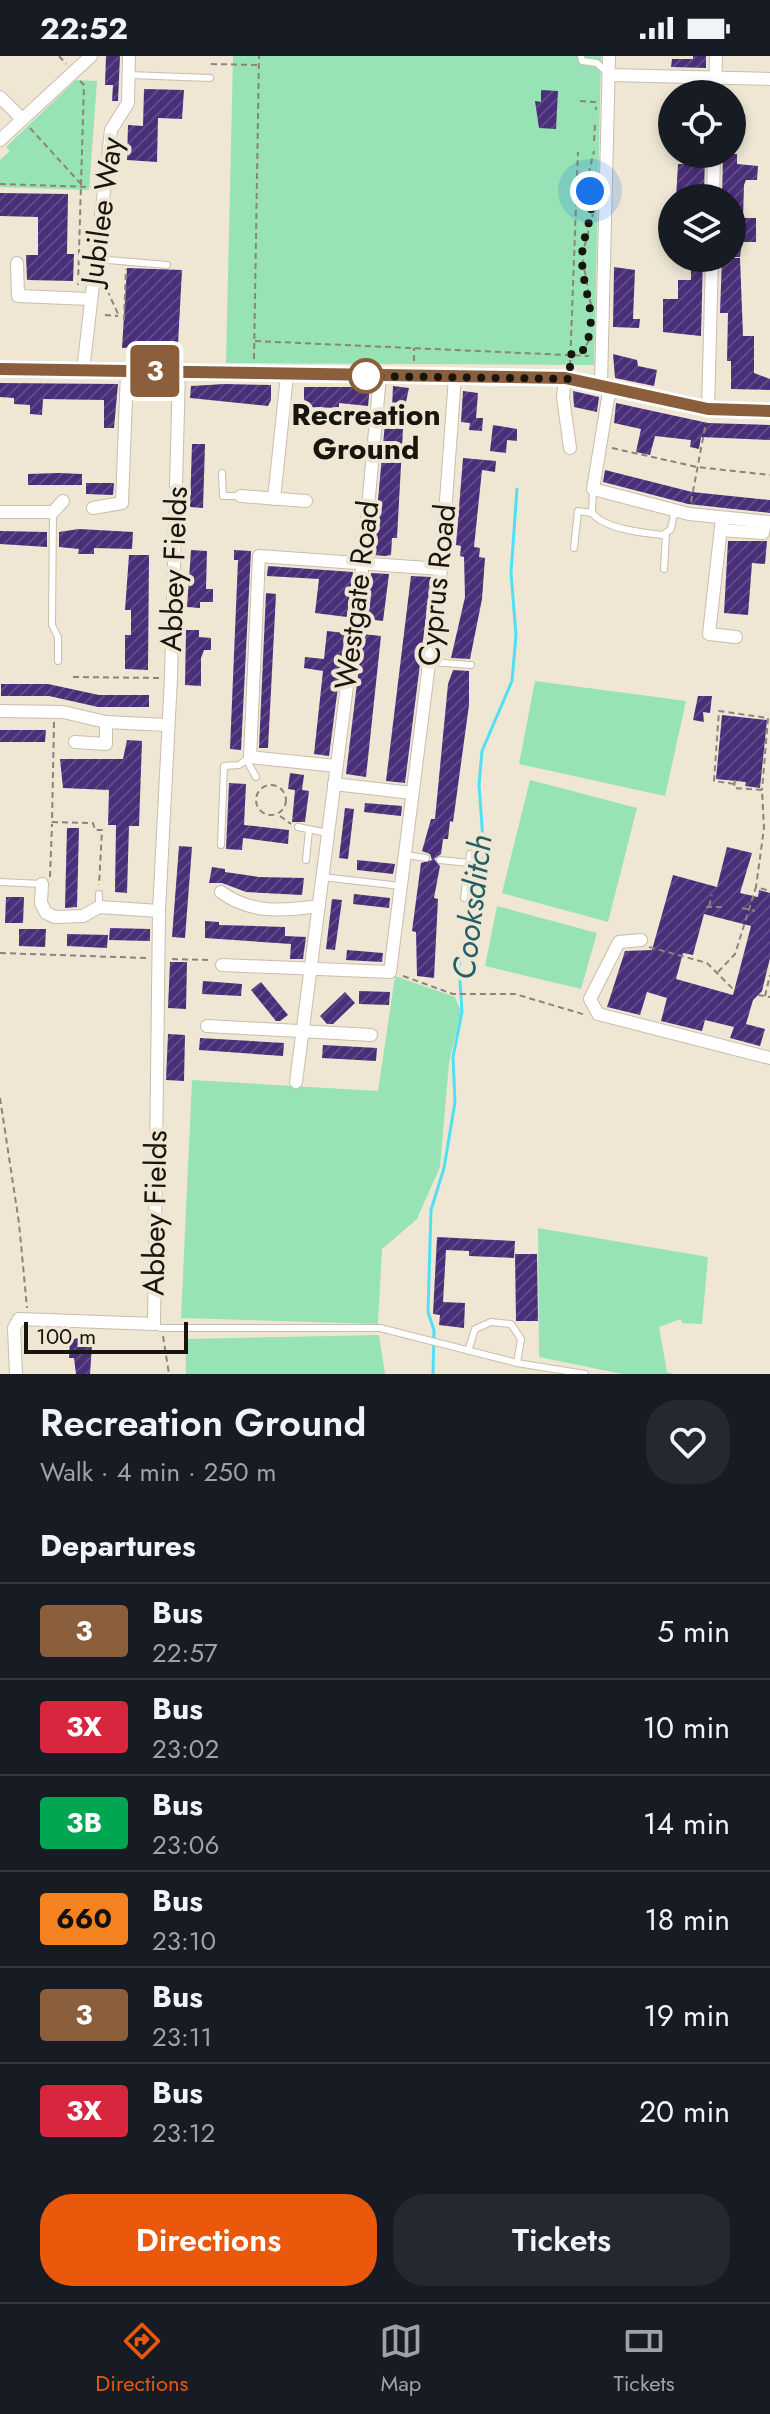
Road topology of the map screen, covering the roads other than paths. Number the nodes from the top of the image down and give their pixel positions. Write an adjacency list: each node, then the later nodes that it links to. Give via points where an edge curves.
1 (91, 56): 12 (street)
2 (129, 56): 6 (street, Jubilee Way)
3 (581, 56): 7 (lane)
4 (609, 56): 7 (street)
5 (716, 56): 9 (street)
6 (129, 75): 8 (lane); 14 (street, Jubilee Way, via 128,103 111,130)
7 (609, 75): 9 (street); 27 (street, via 601,357)
8 (210, 78)
9 (716, 78): 10 (street)
10 (770, 79)
11 (0, 97): 12 (street)
12 (22, 119): 13 (street)
13 (0, 140)
14 (96, 259): 16 (lane); 18 (street, Jubilee Way)
15 (17, 263): 18 (street, via 18,296)
16 (167, 265)
17 (712, 272): 28 (street)
18 (91, 292): 20 (street, Jubilee Way)
19 (0, 369): 20 (main road)
20 (83, 371): 21 (main road)
21 (127, 371): 22 (main road); 37 (street, via 122,503)
22 (179, 371): 23 (main road); 55 (street, Abbey Fields)
23 (287, 375): 24 (main road); 34 (street)
24 (380, 376): 25 (main road); 46 (street, Westgate Road)
25 (455, 377): 26 (main road); 47 (street, Cyprus Road)
26 (567, 378): 27 (main road); 30 (street, via 563,397)
27 (605, 385): 28 (main road); 32 (street)
28 (708, 409): 29 (main road)
29 (770, 411)
30 (570, 448)
31 (222, 473): 33 (lane, via 223,496)
32 (593, 489): 38 (street); 41 (lane)
33 (241, 496): 34 (street)
34 (274, 499): 36 (street)
35 (63, 501): 40 (street)
36 (306, 501)
37 (93, 508)
38 (675, 509): 43 (street); 44 (lane)
39 (0, 512): 40 (street)
40 (53, 512): 50 (lane, via 52,625)
41 (592, 513): 44 (lane, via 613,525); 45 (lane, via 578,511)
42 (768, 522): 43 (street)
43 (722, 524): 49 (street, via 709,634)
44 (666, 534): 48 (lane)
45 (574, 548)
46 (363, 562): 47 (street); 57 (street, via 259,556); 58 (street, Westgate Road)
47 (441, 569): 51 (street, Cyprus Road)
48 (664, 569)
49 (736, 637)
50 (58, 661)
51 (429, 661): 52 (lane); 61 (street, Cyprus Road)
52 (471, 665)
53 (0, 711): 54 (street, via 54,711)
54 (106, 722): 55 (street); 56 (street, via 106,744)
55 (167, 725): 79 (street, Abbey Fields)
56 (75, 742)
57 (248, 759): 58 (street); 59 (lane); 65 (lane, via 224,766)
58 (336, 766): 60 (street, Westgate Road)
59 (256, 777)
60 (334, 784): 61 (street); 64 (street, Westgate Road)
61 (412, 793): 67 (street, Cyprus Road)
62 (298, 827): 63 (lane)
63 (309, 830): 64 (lane); 69 (lane)
64 (328, 833): 72 (street, Westgate Road)
65 (221, 845)
66 (470, 854): 71 (lane)
67 (405, 855): 68 (lane); 75 (street, Cyprus Road)
68 (426, 858)
69 (306, 860)
70 (440, 860): 71 (lane)
71 (469, 863): 77 (lane)
72 (322, 877): 75 (lane); 78 (street, Westgate Road)
73 (0, 882): 74 (lane)
74 (42, 884): 79 (street, via 41,903 55,917 83,916 99,901)
75 (401, 886): 82 (street, Cyprus Road, via 390,972)
76 (221, 892): 78 (street, via 229,906 268,911)
77 (464, 898)
78 (319, 906): 82 (street, Westgate Road)
79 (159, 911): 88 (street, Abbey Fields)
80 (641, 940): 86 (street, via 619,942 609,957 590,999 598,1014)
81 (222, 965): 82 (street)
82 (311, 968): 84 (street, Westgate Road)
83 (207, 1026): 84 (street)
84 (302, 1032): 85 (street); 87 (street, Westgate Road)
85 (371, 1035)
86 (770, 1058)
87 (296, 1082)
88 (157, 1326): 89 (lane, via 380,1328); 91 (street, Abbey Fields, via 19,1319 14,1328)
89 (468, 1351): 90 (lane); 90 (lane, via 475,1329 491,1322 511,1324 521,1339)
90 (517, 1363): 92 (lane)
91 (16, 1374)
92 (585, 1374)

